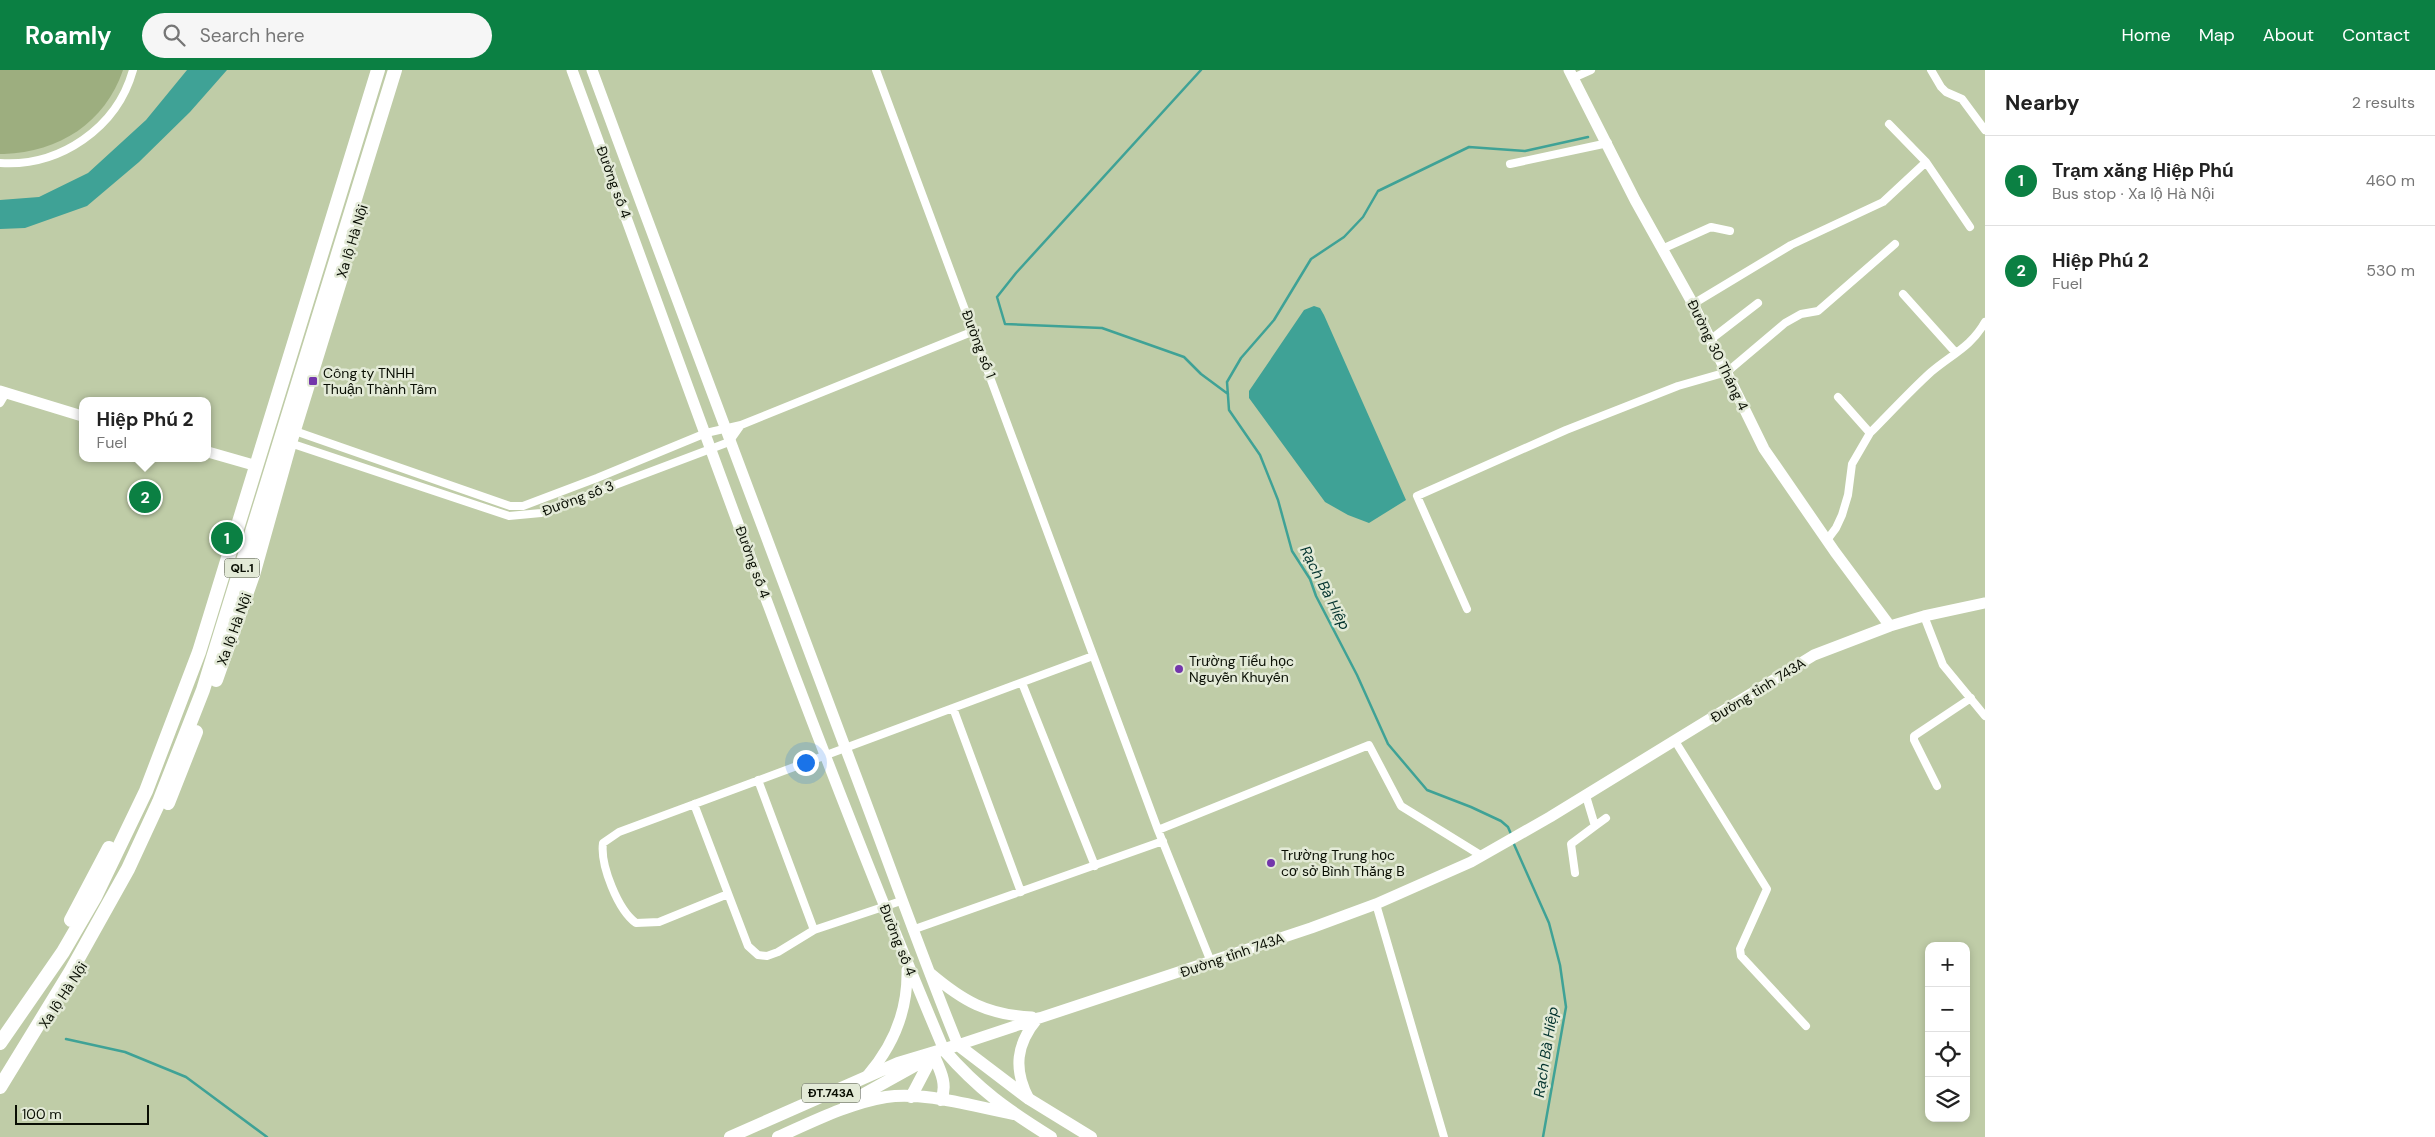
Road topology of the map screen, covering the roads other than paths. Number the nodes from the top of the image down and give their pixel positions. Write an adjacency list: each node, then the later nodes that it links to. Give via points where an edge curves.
1 (133, 70): 16 (street, via 116,106 89,136 67,150 43,158)
2 (368, 70): 41 (highway, Xa lộ Hà Nội / QL.1)
3 (378, 70): 41 (highway, Xa lộ Hà Nội / QL.1)
4 (395, 70): 37 (highway, Xa lộ Hà Nội / QL.1)
5 (405, 70): 37 (highway, Xa lộ Hà Nội / QL.1)
6 (572, 70): 35 (street, Đường số 4)
7 (592, 70): 34 (street, Đường số 4)
8 (876, 70): 26 (street, Đường số 1)
9 (1591, 70): 11 (street)
10 (1932, 70): 13 (street, via 1941,87 1962,99)
11 (1571, 74): 14 (street, Đường 30 Tháng 4)
12 (1889, 124): 15 (street)
13 (1985, 130)
14 (1608, 143): 17 (street); 21 (street, Đường 30 Tháng 4)
15 (1926, 162): 18 (street); 24 (street, via 1883,202 1791,245)
16 (0, 164)
17 (1510, 164)
18 (1970, 227)
19 (1730, 232): 21 (street, via 1711,227)
20 (1895, 244): 29 (street, via 1818,311 1792,318)
21 (1662, 248): 24 (street, Đường 30 Tháng 4)
22 (1903, 294): 28 (street)
23 (1758, 303): 27 (street)
24 (1693, 304): 27 (street, Đường 30 Tháng 4)
25 (1985, 322): 28 (street, via 1977,335)
26 (974, 331): 33 (street, Đường số 3); 49 (street, Đường số 1)
27 (1710, 340): 29 (street, Đường 30 Tháng 4)
28 (1956, 353): 36 (street, via 1930,372)
29 (1727, 372): 44 (street, Đường 30 Tháng 4, via 1764,448); 46 (street, via 1670,389 1566,430 1417,496)
30 (2, 396): 32 (street)
31 (1838, 397): 36 (street)
32 (79, 415)
33 (741, 425): 34 (street, Đường số 3); 38 (street)
34 (723, 427): 35 (street, Đường số 3); 38 (street, Đường số 4)
35 (706, 433): 39 (street, Đường số 4); 42 (street, Đường số 3)
36 (1870, 433): 44 (street, via 1852,464 1842,516)
37 (287, 435): 42 (street, Đường số 3, via 510,506); 43 (street, Đường số 3, via 509,516); 84 (highway, Xa lộ Hà Nội / QL.1, via 203,690 131,871)
38 (729, 442): 39 (street, Đường số 3); 55 (street, Đường số 4)
39 (712, 449): 43 (street, Đường số 3, via 541,513); 56 (street, Đường số 4)
40 (211, 453): 41 (street)
41 (253, 465): 80 (highway, Xa lộ Hà Nội / QL.1, via 236,510 239,521 199,652 146,791 95,897 42,984)
42 (523, 506): 43 (street)
43 (524, 516)
44 (1826, 540): 48 (street, Đường 30 Tháng 4)
45 (1985, 603): 47 (street, Đường tỉnh 743A)
46 (1467, 610)
47 (1924, 616): 48 (street, Đường tỉnh 743A); 51 (street, via 1943,665)
48 (1890, 626): 54 (street, Đường tỉnh 743A, via 1814,655)
49 (1093, 656): 50 (street); 63 (street, Đường số 1)
50 (1022, 683): 52 (street); 66 (street)
51 (1971, 698): 53 (street); 58 (street, via 1914,736)
52 (953, 708): 55 (street); 68 (street)
53 (1985, 716)
54 (1675, 741): 59 (street, Đường tỉnh 743A); 79 (street, via 1767,889 1740,949 1742,956)
55 (846, 748): 56 (street); 70 (street, Đường số 4)
56 (826, 755): 57 (street); 72 (street, Đường số 4)
57 (758, 780): 60 (street); 73 (street)
58 (1937, 786)
59 (1586, 796): 62 (street); 65 (street, Đường tỉnh 743A)
60 (694, 804): 69 (street); 69 (street, via 619,832 603,843 601,856 622,911 636,923 659,922)
61 (1606, 818): 62 (street)
62 (1595, 826): 67 (street, via 1571,844)
63 (1158, 830): 64 (street, Đường số 1); 65 (street, via 1369,745 1401,806)
64 (1162, 841): 66 (street); 75 (street, Đường số 1)
65 (1482, 856): 71 (street, Đường tỉnh 743A)
66 (1096, 866): 68 (street)
67 (1575, 873)
68 (1020, 892): 74 (street)
69 (728, 894): 73 (street, via 748,946 758,955 778,952)
70 (901, 901): 72 (street); 74 (street, Đường số 4)
71 (1376, 904): 75 (street, Đường tỉnh 743A); 94 (street)
72 (885, 907): 73 (street); 76 (street, Đường số 4)
73 (814, 930)
74 (912, 930): 77 (street, Đường số 4)
75 (1212, 962): 78 (street, Đường tỉnh 743A)
76 (907, 963): 82 (street, Đường số 4); 83 (street, via 905,1004 900,1024 882,1059)
77 (928, 971): 78 (street, via 952,992 988,1011); 81 (street, Đường số 4)
78 (1038, 1018): 81 (street, Đường tỉnh 743A); 86 (street, via 1024,1036 1018,1062 1020,1079)
79 (1806, 1026)
80 (0, 1043)
81 (958, 1046): 82 (main road); 86 (main road)
82 (939, 1052): 83 (main road, ĐT.743A, via 898,1063); 85 (main road); 87 (main road, via 945,1084); 88 (main road); 89 (main road, ĐT.743A, via 914,1073 882,1089 862,1094)
83 (867, 1076): 90 (main road, ĐT.743A)
84 (0, 1087)
85 (911, 1096): 87 (main road); 89 (main road, via 885,1097)
86 (1029, 1099): 93 (main road)
87 (941, 1100): 88 (main road)
88 (1014, 1114): 92 (main road)
89 (827, 1115): 91 (main road, ĐT.743A)
90 (730, 1137)
91 (778, 1137)
92 (1051, 1137)
93 (1091, 1137)
94 (1444, 1137)

